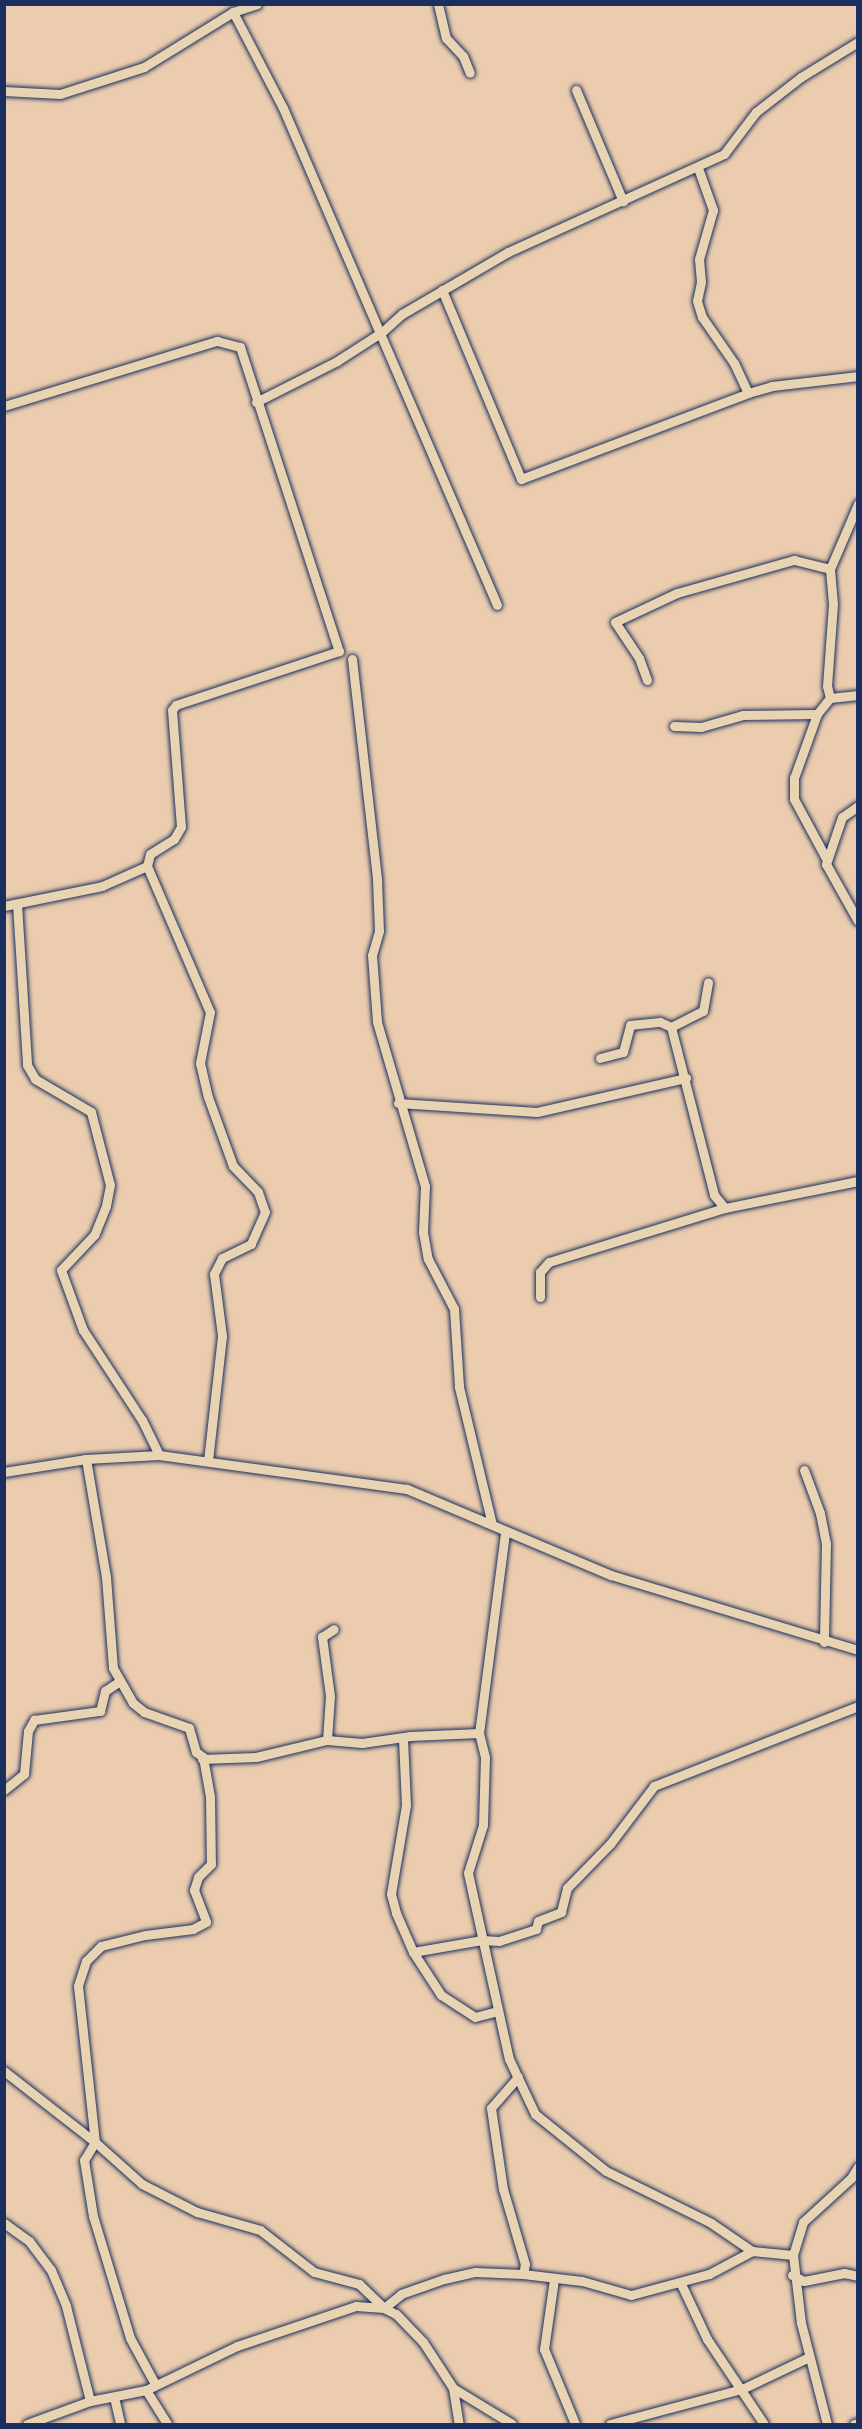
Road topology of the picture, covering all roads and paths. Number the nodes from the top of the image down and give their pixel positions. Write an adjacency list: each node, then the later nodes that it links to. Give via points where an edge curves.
1 (257, 4): 3 (street)
2 (438, 4): 5 (street, via 446,38 463,56)
3 (233, 12): 7 (street, via 144,68 60,94); 11 (street, via 283,108)
4 (858, 42): 8 (street, via 756,112 724,154)
5 (470, 73)
6 (576, 90): 9 (street)
7 (4, 91)
8 (698, 168): 9 (street); 13 (street, via 713,210 699,259 701,282 697,301 702,317 734,363)
9 (623, 201): 10 (street, via 508,252)
10 (442, 290): 11 (street, via 402,314); 13 (street, via 521,479)
11 (382, 333): 14 (street, via 337,362); 18 (street)
12 (858, 376): 13 (street, via 772,386)
13 (748, 393)
14 (256, 402): 15 (street, via 240,347 217,341); 27 (street, via 339,651 176,705 172,710 181,827 174,839 150,854)
15 (4, 406)
16 (858, 504): 17 (street)
17 (830, 569): 20 (street, via 794,560 677,593 615,622 639,658); 22 (street)
18 (497, 605)
19 (352, 659): 35 (street, via 377,879 379,931 372,955 377,1022)
20 (647, 680)
21 (858, 695): 22 (street)
22 (830, 698): 23 (street)
23 (817, 714): 24 (street, via 743,715 701,727); 26 (street, via 794,778 794,799)
24 (674, 726)
25 (858, 806): 26 (street, via 842,817)
26 (827, 860): 30 (street, via 827,869)
27 (147, 866): 28 (street, via 102,886); 41 (street, via 210,1012 201,1053 208,1097 233,1167 258,1192 265,1212 251,1244 222,1258 214,1274 222,1336)
28 (18, 904): 29 (street); 39 (street, via 27,1065 35,1078 91,1112 110,1185 94,1235 61,1270 83,1330 142,1420)
29 (4, 906)
30 (858, 921)
31 (708, 982): 32 (street, via 703,1011)
32 (671, 1027): 33 (street, via 660,1022 630,1025 623,1052); 34 (street)
33 (600, 1058)
34 (686, 1078): 35 (street, via 537,1112); 37 (street, via 714,1196)
35 (398, 1103): 44 (street, via 425,1186 423,1232 428,1259 454,1309 459,1387)
36 (858, 1181): 37 (street)
37 (724, 1208): 38 (street, via 549,1262 540,1272)
38 (540, 1298)
39 (159, 1455): 40 (street); 41 (street)
40 (86, 1459): 43 (street); 49 (street, via 106,1576 110,1657)
41 (208, 1460): 44 (street, via 407,1489)
42 (804, 1470): 47 (street, via 826,1543)
43 (4, 1472)
44 (492, 1524): 45 (street)
45 (505, 1533): 47 (street, via 611,1575); 51 (street)
46 (334, 1629): 53 (street, via 322,1637 330,1696)
47 (824, 1642): 48 (street)
48 (858, 1650)
49 (120, 1681): 54 (street, via 144,1712 188,1726); 55 (street, via 105,1691 100,1711 34,1720 28,1731 24,1774)
50 (858, 1706): 56 (street, via 654,1786 610,1845 567,1888 561,1912 538,1921 536,1929 523,1936)
51 (479, 1733): 52 (street); 56 (street, via 485,1757 483,1825 468,1873)
52 (403, 1739): 53 (street, via 362,1743); 57 (street, via 406,1805 391,1894)
53 (327, 1740): 54 (street, via 256,1757)
54 (202, 1759): 61 (street, via 211,1864 198,1876 194,1890 206,1922 194,1929 112,1941 92,1953 80,1976)
55 (4, 1790)
56 (482, 1940): 57 (street); 58 (street)
57 (413, 1952): 58 (street, via 433,1986 451,2004 475,2018)
58 (498, 2011): 60 (street, via 509,2059)
59 (7, 2076): 61 (street)
60 (518, 2077): 64 (street, via 534,2114 606,2171 711,2223); 66 (street, via 491,2108 503,2189 525,2264)
61 (96, 2142): 71 (street, via 142,2184 197,2212 260,2230 314,2272 359,2284); 73 (street, via 84,2160 93,2216 130,2338)
62 (858, 2167): 65 (street, via 852,2178 803,2222)
63 (4, 2223): 78 (street, via 29,2241 51,2270 68,2313)
64 (752, 2251): 65 (street); 70 (street)
65 (793, 2255): 67 (street)
66 (523, 2274): 69 (street); 71 (street, via 475,2272 444,2279 401,2294)
67 (792, 2275): 68 (street, via 804,2281 844,2273); 72 (street)
68 (858, 2276)
69 (554, 2279): 70 (street, via 582,2281 631,2295); 84 (street, via 544,2349)
70 (681, 2284): 75 (street, via 707,2339)
71 (384, 2308): 73 (street, via 356,2306 237,2346); 74 (street, via 396,2314 423,2342)
72 (809, 2357): 75 (street); 87 (street)
73 (155, 2384): 76 (street)
74 (453, 2388): 82 (street); 83 (street)
75 (742, 2389): 85 (street); 86 (street)
76 (146, 2390): 77 (street); 81 (street)
77 (114, 2397): 78 (street); 80 (street)
78 (90, 2401): 79 (street)
79 (27, 2424)
80 (120, 2424)
81 (167, 2424)
82 (459, 2424)
83 (512, 2424)
84 (575, 2424)
85 (610, 2424)
86 (764, 2424)
87 (827, 2424)

